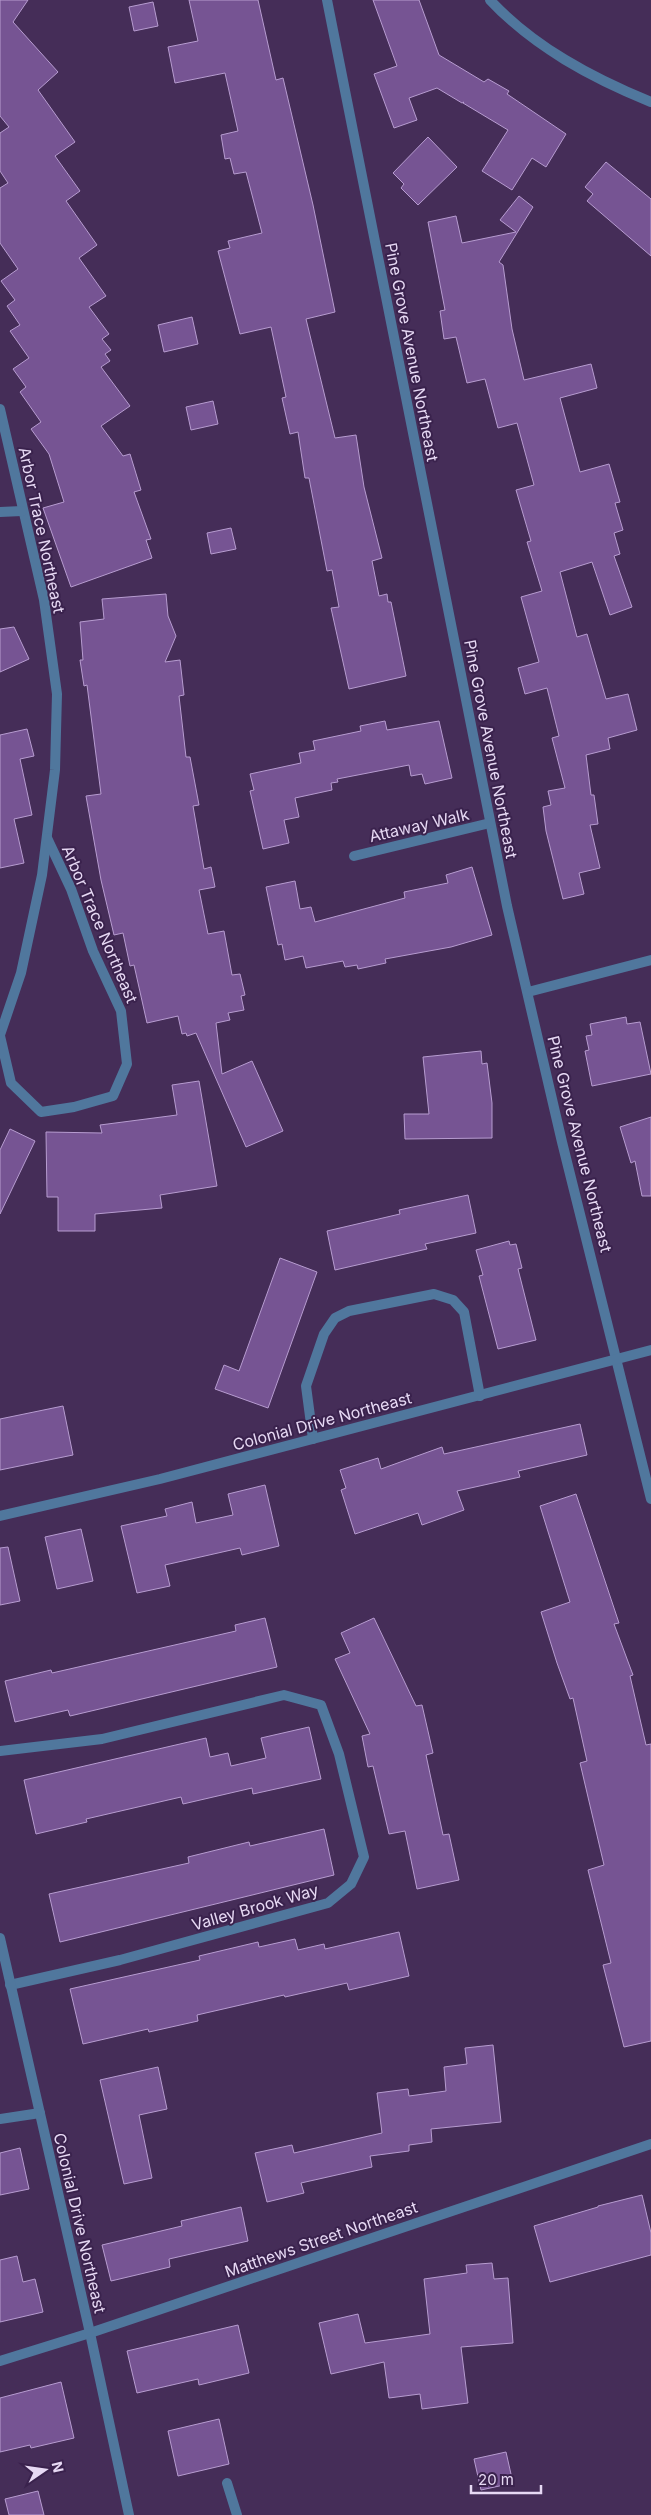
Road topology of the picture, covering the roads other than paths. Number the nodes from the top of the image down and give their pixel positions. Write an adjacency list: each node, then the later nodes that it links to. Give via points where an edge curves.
1 (327, 0): 8 (street, Pine Grove Avenue Northeast)
2 (490, 0): 3 (street, via 553,54)
3 (651, 102)
4 (0, 409): 5 (street, Arbor Trace Northeast)
5 (3, 442): 6 (street, Arbor Trace Northeast)
6 (22, 510): 7 (street); 9 (street, Arbor Trace Northeast, via 44,600 57,694 55,770)
7 (0, 512)
8 (490, 823): 10 (street, Attaway Walk); 12 (street, Pine Grove Avenue Northeast)
9 (47, 837): 13 (street, Arbor Trace Northeast, via 21,973); 13 (street, Arbor Trace Northeast, via 121,1011 127,1064 113,1096 41,1112 11,1082)
10 (354, 856)
11 (651, 960): 12 (street)
12 (528, 992): 15 (street, Pine Grove Avenue Northeast)
13 (0, 1036)
14 (651, 1350): 15 (street, Colonial Drive Northeast)
15 (617, 1359): 16 (street, Colonial Drive Northeast); 18 (street, Pine Grove Avenue Northeast)
16 (480, 1396): 17 (street, Colonial Drive Northeast); 17 (street, via 464,1312 453,1300 434,1294 349,1311 335,1318 324,1334 306,1386)
17 (313, 1439): 19 (street, Colonial Drive Northeast)
18 (651, 1499)
19 (0, 1516)
20 (0, 1751): 22 (street, Valley Brook Way, via 102,1739 284,1696 321,1705 339,1754 364,1858 351,1884 328,1903 120,1960)
21 (0, 1938): 22 (street, Colonial Drive Northeast)
22 (10, 1985): 23 (street, Colonial Drive Northeast)
23 (40, 2113): 24 (street); 26 (street, Colonial Drive Northeast)
24 (0, 2120)
25 (651, 2144): 26 (street, Matthews Street Northeast)
26 (90, 2333): 27 (street, Matthews Street Northeast); 29 (street, Colonial Drive Northeast)
27 (0, 2361)
28 (227, 2483): 30 (street)
29 (129, 2515)
30 (237, 2515)

